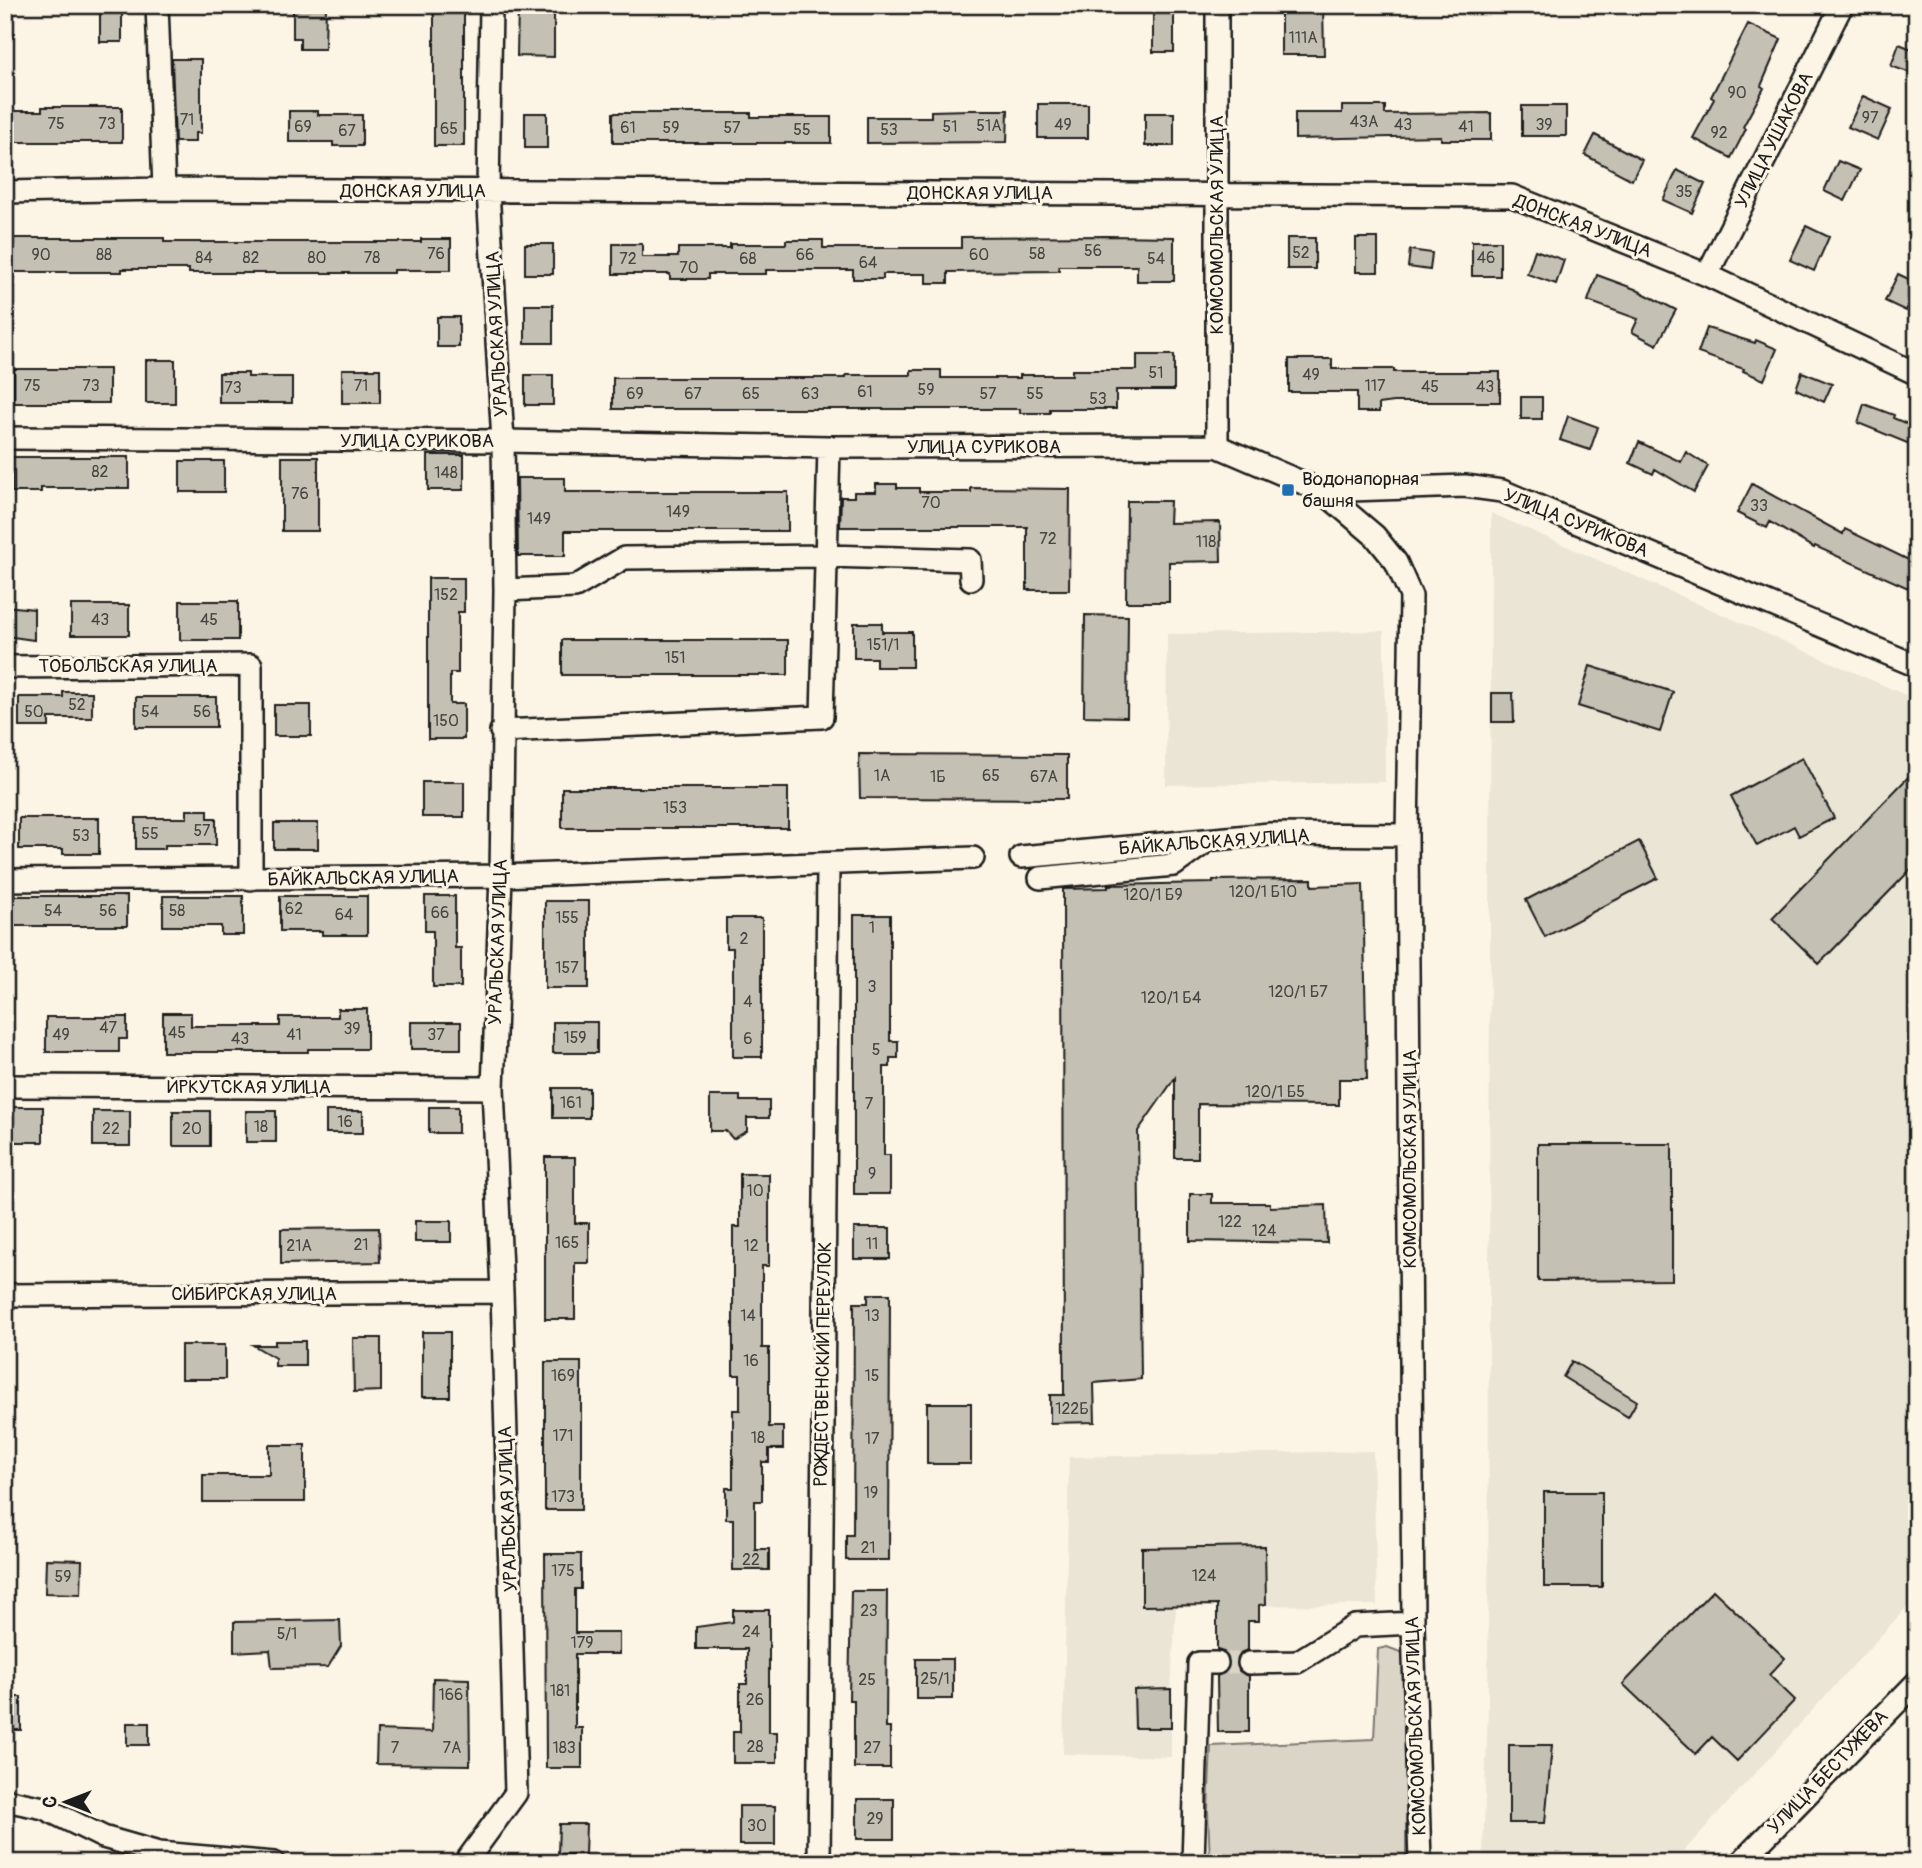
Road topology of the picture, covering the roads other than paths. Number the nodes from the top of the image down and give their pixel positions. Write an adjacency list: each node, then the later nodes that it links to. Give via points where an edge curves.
1 (157, 5): 5 (street)
2 (491, 5): 6 (street, УРАЛЬСКАЯ УЛИЦА)
3 (1217, 5): 8 (street, КОМСОМОЛЬСКАЯ УЛИЦА)
4 (1842, 5): 9 (street, УЛИЦА УШАКОВА)
5 (164, 189): 6 (street, ДОНСКАЯ УЛИЦА); 7 (street, ДОНСКАЯ УЛИЦА)
6 (488, 191): 8 (street, ДОНСКАЯ УЛИЦА); 12 (street, УРАЛЬСКАЯ УЛИЦА)
7 (5, 192)
8 (1217, 194): 9 (street, ДОНСКАЯ УЛИЦА, via 1512,196); 13 (street, КОМСОМОЛЬСКАЯ УЛИЦА)
9 (1707, 275): 10 (street, ДОНСКАЯ УЛИЦА)
10 (1917, 374)
11 (5, 438): 12 (street, УЛИЦА СУРИКОВА)
12 (503, 441): 14 (street, УЛИЦА СУРИКОВА); 18 (street, УРАЛЬСКАЯ УЛИЦА)
13 (1217, 446): 14 (street, УЛИЦА СУРИКОВА); 15 (street, УЛИЦА СУРИКОВА)
14 (829, 447): 16 (street)
15 (1322, 491): 19 (street, УЛИЦА СУРИКОВА, via 1465,486 1502,491); 22 (street, КОМСОМОЛЬСКАЯ УЛИЦА, via 1375,536 1396,562 1411,596)
16 (827, 556): 17 (street, via 970,560); 18 (street, via 624,558 575,587); 21 (street, via 822,717)
17 (971, 579)
18 (505, 590): 21 (street, УРАЛЬСКАЯ УЛИЦА)
19 (1915, 662)
20 (5, 667): 29 (street, ТОБОЛЬСКАЯ УЛИЦА, via 251,665)
21 (501, 731): 27 (street, УРАЛЬСКАЯ УЛИЦА)
22 (1407, 835): 23 (street, БАЙКАЛЬСКАЯ УЛИЦА, via 1270,834); 35 (street, КОМСОМОЛЬСКАЯ УЛИЦА)
23 (1209, 839): 24 (street, БАЙКАЛЬСКАЯ УЛИЦА); 28 (street, via 1174,865)
24 (1021, 857)
25 (973, 858): 26 (street, БАЙКАЛЬСКАЯ УЛИЦА)
26 (828, 865): 27 (street, БАЙКАЛЬСКАЯ УЛИЦА); 42 (street, РОЖДЕСТВЕНСКИЙ ПЕРЕУЛОК)
27 (501, 876): 29 (street, БАЙКАЛЬСКАЯ УЛИЦА); 32 (street, УРАЛЬСКАЯ УЛИЦА)
28 (1040, 878)
29 (251, 879): 30 (street, БАЙКАЛЬСКАЯ УЛИЦА)
30 (5, 880)
31 (5, 1086): 32 (street, ИРКУТСКАЯ УЛИЦА)
32 (493, 1087): 33 (street, УРАЛЬСКАЯ УЛИЦА)
33 (502, 1292): 34 (street, СИБИРСКАЯ УЛИЦА); 41 (street, УРАЛЬСКАЯ УЛИЦА, via 516,1793)
34 (5, 1295)
35 (1413, 1623): 37 (street, via 1354,1626 1297,1662); 44 (street, КОМСОМОЛЬСКАЯ УЛИЦА)
36 (1217, 1663): 43 (street, via 1199,1663)
37 (1248, 1663)
38 (1917, 1682): 45 (street, УЛИЦА БЕСТУЖЕВА)
39 (5, 1800): 40 (street, via 44,1808 103,1837 159,1853)
40 (274, 1863)
41 (465, 1863)
42 (819, 1863)
43 (1194, 1863)
44 (1420, 1863)
45 (1740, 1863)

